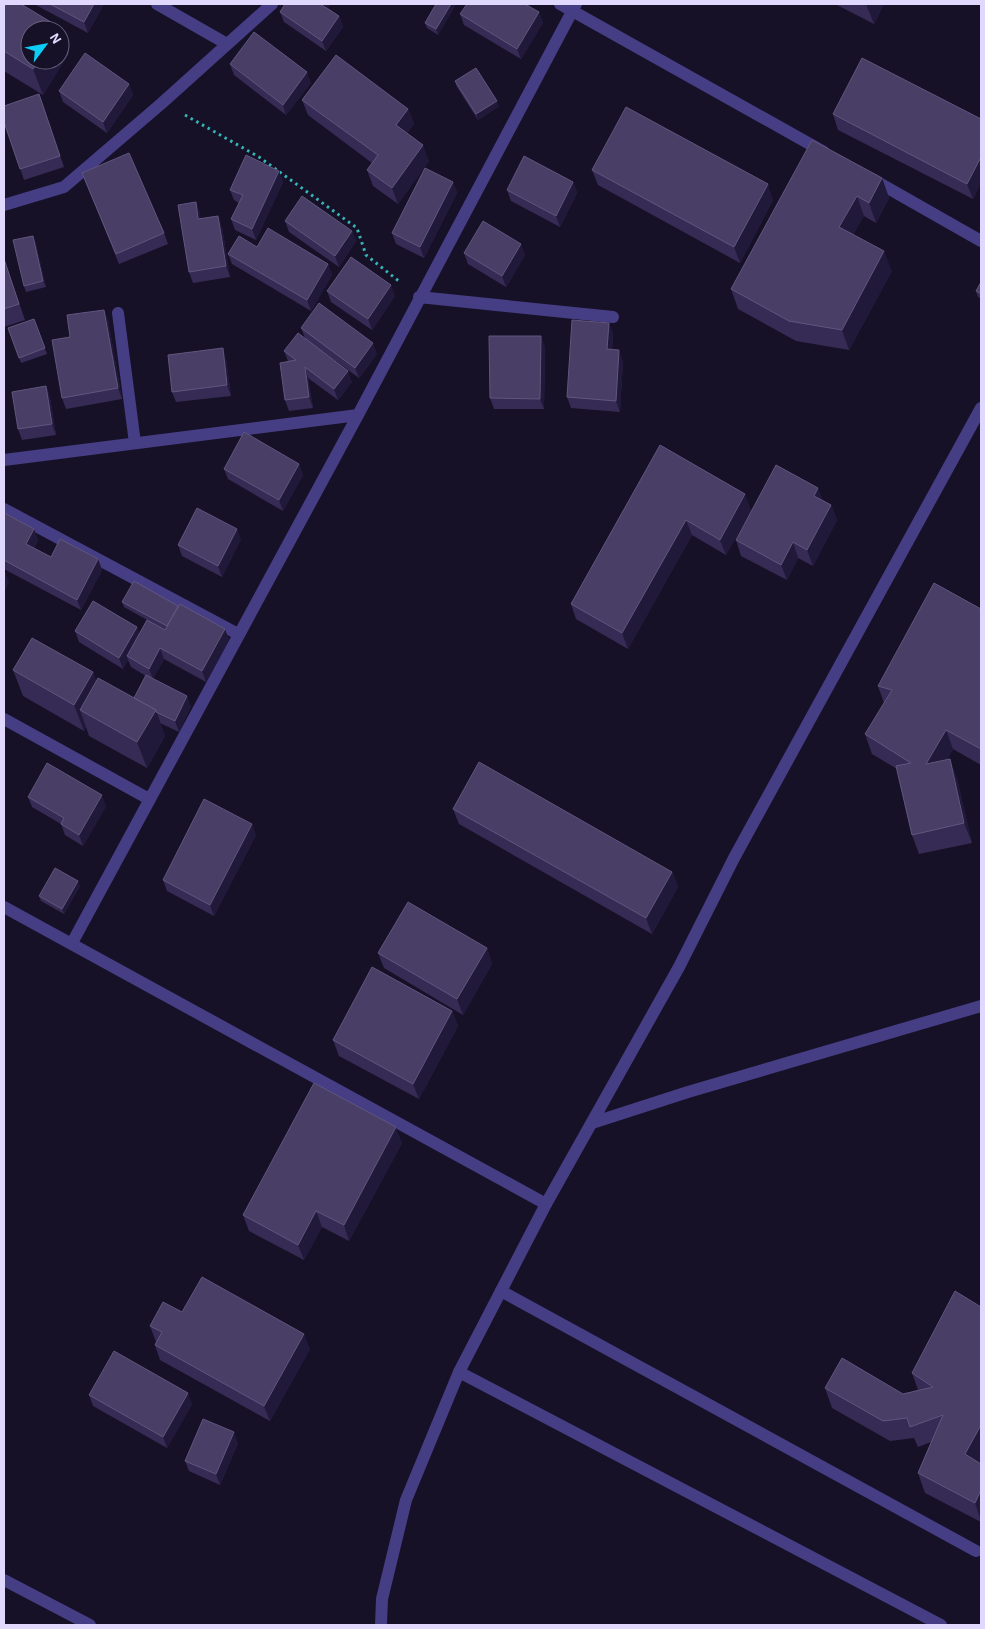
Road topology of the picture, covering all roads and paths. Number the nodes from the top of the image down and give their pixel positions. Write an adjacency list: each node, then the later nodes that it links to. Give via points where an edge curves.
1 (157, 4): 5 (street)
2 (272, 4): 5 (street)
3 (560, 4): 4 (street)
4 (574, 7): 7 (street); 11 (street)
5 (226, 44): 6 (street)
6 (162, 103): 9 (street, via 64,186); 11 (path, via 259,157 357,228 366,255)
7 (833, 158)
8 (860, 172): 10 (street)
9 (4, 205)
10 (981, 241)
11 (419, 297): 13 (street); 15 (street)
12 (118, 313): 16 (street)
13 (613, 317)
14 (981, 408): 25 (street)
15 (358, 415): 16 (street); 19 (street)
16 (135, 443): 17 (street)
17 (4, 460)
18 (4, 508): 19 (street)
19 (238, 634): 21 (street)
20 (4, 719): 21 (street)
21 (149, 799): 23 (street)
22 (4, 907): 23 (street)
23 (72, 943): 26 (street)
24 (981, 1006): 25 (street)
25 (592, 1123): 26 (street)
26 (546, 1204): 27 (street)
27 (501, 1291): 28 (street); 29 (street)
28 (459, 1372): 32 (street, via 406,1500 382,1599); 33 (street)
29 (976, 1551)
30 (4, 1580): 31 (street)
31 (90, 1625)
32 (381, 1625)
33 (941, 1625)

